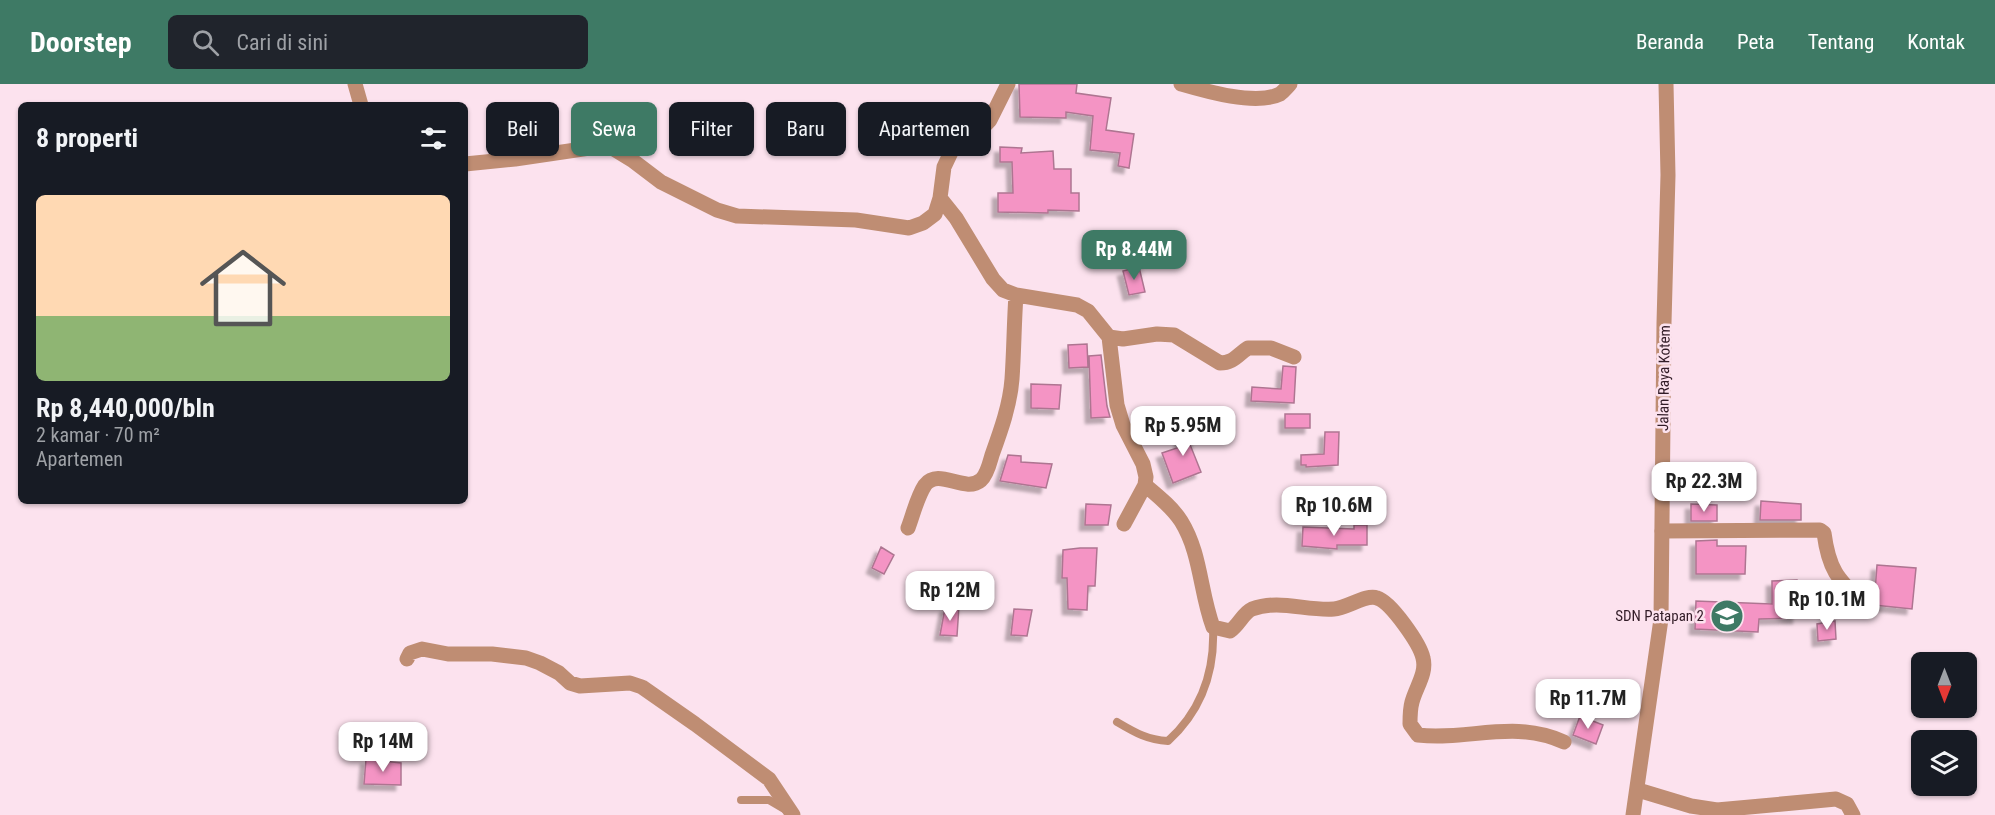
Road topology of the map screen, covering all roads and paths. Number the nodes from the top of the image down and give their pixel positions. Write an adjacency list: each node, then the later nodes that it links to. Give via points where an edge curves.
1 (355, 84): 6 (street)
2 (1008, 84): 8 (street, via 990,120 972,139 953,148 944,167)
3 (1181, 84): 4 (street, via 1257,98 1272,97)
4 (1290, 84)
5 (1666, 84): 15 (street, Jalan Raya Kotem)
6 (360, 102)
7 (468, 165): 8 (street, via 609,146 661,182 717,210 745,216 856,220 909,228 923,224 935,214)
8 (940, 198): 9 (street, via 993,279)
9 (1016, 296): 10 (street, via 1077,304 1088,311); 14 (street, via 1012,381 987,470 982,480 974,483 931,480 924,487)
10 (1109, 337): 11 (street, via 1174,335 1220,363 1236,359 1248,348 1271,348); 12 (street, via 1117,405 1143,464)
11 (1294, 357)
12 (1145, 485): 13 (street); 17 (street, via 1165,502 1190,536)
13 (1124, 524)
14 (908, 528)
15 (1662, 531): 16 (street, via 1820,530 1840,581); 21 (street, Jalan Raya Kotem, via 1661,619)
16 (1864, 605)
17 (1213, 627): 19 (lane, via 1213,660 1207,683 1183,727 1168,741 1155,741); 20 (street, via 1230,631 1246,612 1263,606 1331,609 1379,598 1404,623 1423,657 1425,671 1411,705 1410,724 1418,735 1526,731)
18 (407, 659): 23 (street, via 410,653 422,649 526,658 580,686 630,683 642,687 769,779)
19 (1117, 722)
20 (1564, 742)
21 (1638, 790): 24 (street, Jalan Raya Kotem); 25 (street, via 1717,810 1836,799 1847,804)
22 (741, 800): 23 (lane, via 769,801)
23 (792, 814)
24 (1633, 815)
25 (1853, 815)

